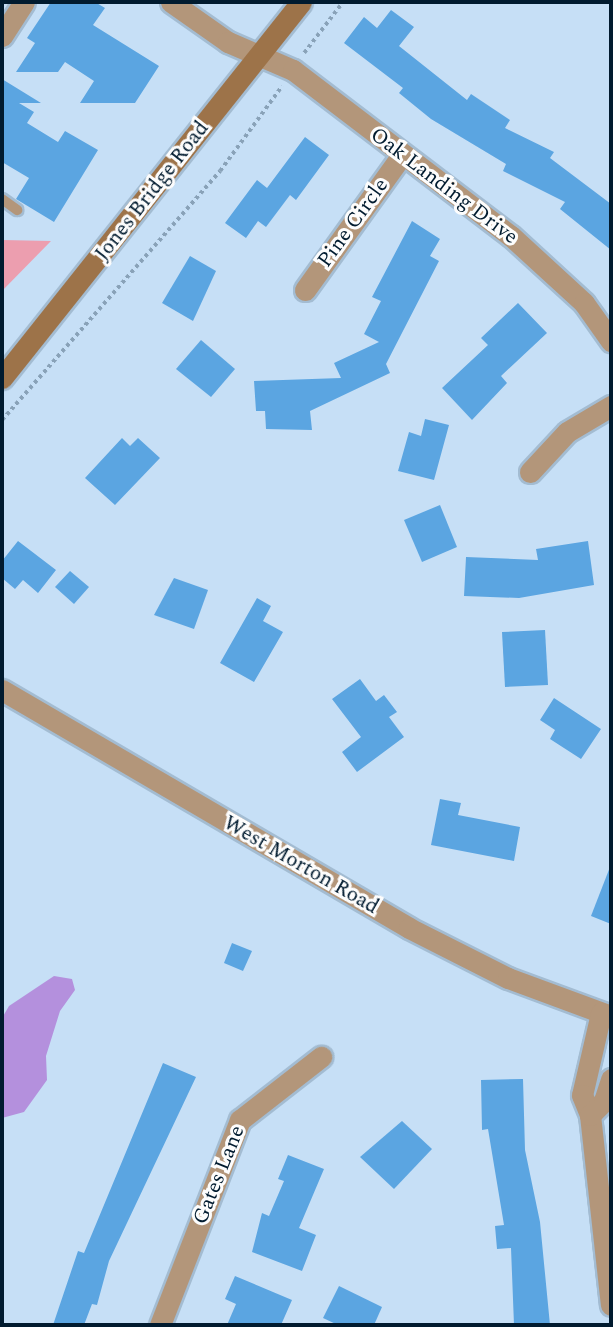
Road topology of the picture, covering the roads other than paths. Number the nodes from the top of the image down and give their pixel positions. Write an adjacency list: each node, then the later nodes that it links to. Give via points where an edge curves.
1 (24, 2): 4 (street)
2 (171, 2): 5 (street, Oak Landing Drive, via 228,42)
3 (301, 2): 5 (main road, Jones Bridge Road)
4 (2, 36)
5 (257, 55): 6 (street, Oak Landing Drive, via 293,71); 11 (main road, Jones Bridge Road)
6 (402, 155): 9 (street, Pine Circle); 10 (street, Oak Landing Drive, via 539,259 584,303)
7 (2, 199): 8 (lane)
8 (18, 210)
9 (305, 290)
10 (611, 341)
11 (2, 378)
12 (611, 406): 13 (street, via 567,432)
13 (530, 472)
14 (2, 690): 15 (street, West Morton Road, via 409,928 508,978)
15 (606, 1014): 18 (street, via 582,1095)
16 (321, 1057): 20 (street, Gates Lane, via 240,1120)
17 (611, 1079): 18 (street, via 604,1101)
18 (590, 1115): 19 (street)
19 (611, 1305)
20 (160, 1325)

